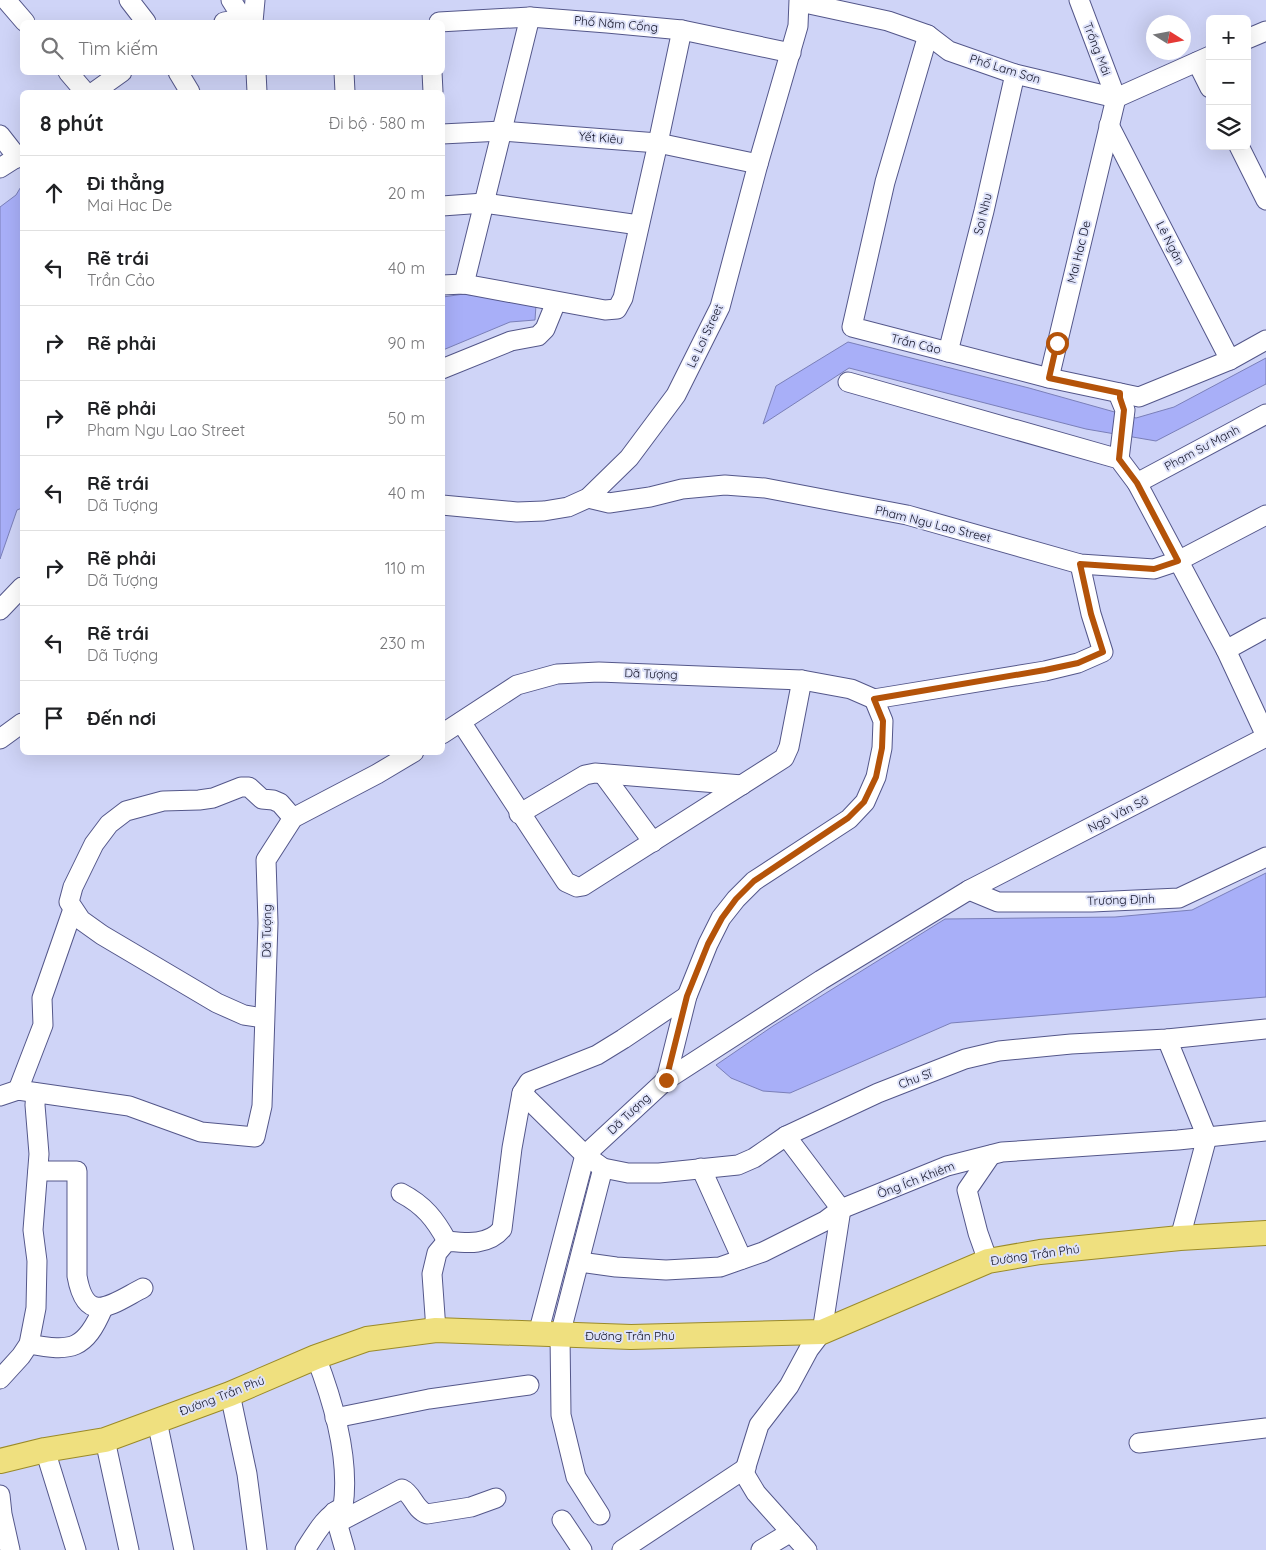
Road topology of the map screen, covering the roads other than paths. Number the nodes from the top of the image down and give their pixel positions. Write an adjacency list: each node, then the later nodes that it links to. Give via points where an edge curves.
1 (6, 0): 8 (street)
2 (129, 0): 9 (street)
3 (231, 0): 10 (street)
4 (255, 0): 11 (street)
5 (1079, 0): 33 (street, Trống Mái)
6 (800, 1): 15 (street, Phố Lam Sơn, via 888,21); 17 (street, Le Loi Street)
7 (530, 17): 12 (street, Phố Năm Cống); 13 (street, Phố Năm Cống); 35 (street)
8 (24, 20)
9 (144, 20)
10 (247, 20)
11 (248, 20)
12 (445, 22)
13 (682, 30): 17 (street, Phố Năm Cống); 38 (street)
14 (1266, 31): 16 (street)
15 (928, 35): 20 (street, Phố Lam Sơn, via 949,51); 51 (street, Trần Cảo, via 881,197 852,327)
16 (1251, 38)
17 (791, 53): 41 (street, Le Loi Street)
18 (1203, 59): 19 (street); 33 (street)
19 (1206, 71)
20 (1015, 74): 33 (street, Phố Lam Sơn); 51 (street, Soi Nhu)
21 (71, 75): 27 (street)
22 (118, 75): 28 (street)
23 (180, 75): 29 (street)
24 (256, 75): 30 (street)
25 (344, 75): 31 (street)
26 (432, 75): 32 (street)
27 (83, 90)
28 (97, 90)
29 (189, 90)
30 (257, 90)
31 (345, 90)
32 (433, 90)
33 (1116, 98): 34 (street, Mai Hac De)
34 (1109, 125): 52 (street, Lê Ngân); 54 (street, Mai Hac De)
35 (502, 131): 36 (street, Yết Kiêu); 38 (street, Yết Kiêu); 44 (street)
36 (445, 134)
37 (0, 135): 40 (street)
38 (658, 143): 41 (street, Yết Kiêu); 46 (street)
39 (1241, 150): 43 (street)
40 (20, 156): 42 (street)
41 (758, 164): 60 (street, Le Loi Street, via 720,307 676,395 629,458)
42 (0, 168)
43 (1266, 200)
44 (484, 203): 45 (street); 46 (street); 47 (street)
45 (445, 206)
46 (639, 225): 49 (street, via 624,298 617,309)
47 (464, 284): 48 (street); 49 (street)
48 (445, 286)
49 (556, 302): 53 (street, via 545,329 538,336 511,342)
50 (1266, 340): 52 (street, Trần Cảo)
51 (948, 352): 54 (street, Trần Cảo)
52 (1230, 360): 56 (street, Trần Cảo)
53 (445, 368)
54 (1049, 378): 56 (street, Trần Cảo)
55 (848, 382): 58 (street)
56 (1122, 402): 58 (street)
57 (1266, 414): 59 (street, Phạm Sư Mạnh)
58 (1120, 455): 59 (street)
59 (1137, 483): 63 (street)
60 (588, 498): 61 (street, Le Loi Street, via 568,507 544,511 517,512); 64 (street, Pham Ngu Lao Street, via 609,503 682,489 725,485 765,488 907,515)
61 (445, 505)
62 (1266, 515): 63 (street, Pham Ngu Lao Street)
63 (1178, 561): 64 (street, Pham Ngu Lao Street, via 1154,569); 68 (street)
64 (1080, 564): 70 (street, via 1103,652 1078,663 1045,670)
65 (20, 589): 66 (street)
66 (0, 610)
67 (1266, 628): 68 (street)
68 (1226, 650): 74 (street)
69 (802, 680): 70 (street, Dã Tượng, via 851,689); 71 (street, Dã Tượng, via 600,672 557,674 517,685); 78 (street, via 784,758)
70 (874, 699): 85 (street, via 883,721 882,748 876,777 864,802 848,818 754,881 736,899 708,944)
71 (461, 722): 73 (street, Dã Tượng); 79 (street)
72 (20, 724): 75 (street)
73 (445, 732)
74 (1266, 737): 83 (street, Ngô Văn Sở)
75 (0, 739)
76 (409, 755): 80 (street, Dã Tượng)
77 (603, 774): 78 (street); 79 (street, via 585,775); 81 (street)
78 (742, 785): 81 (street)
79 (519, 814): 81 (street, via 566,882 577,887)
80 (293, 818): 84 (street, via 280,803 262,799 249,788 241,787 213,798 163,801 126,811 109,824 94,844 73,887 69,902); 86 (street, Dã Tượng, via 266,860 268,923)
81 (653, 842)
82 (1266, 857): 83 (street, Trương Định, via 1179,898 998,902)
83 (969, 890): 89 (street, Ngô Văn Sở)
84 (73, 909): 86 (street, via 81,920 102,934 217,1003 244,1016); 90 (street, via 42,998 43,1025)
85 (687, 996): 89 (street); 91 (street, via 597,1055 529,1082)
86 (264, 1018): 90 (street, Dã Tượng, via 262,1106 255,1137 200,1132 129,1106)
87 (1266, 1029): 88 (street, Chu Sĩ)
88 (1166, 1039): 94 (street, Chu Sĩ, via 999,1051 965,1059 878,1093); 95 (street)
89 (666, 1080): 96 (street, Dã Tượng)
90 (27, 1092): 92 (street, Dã Tượng); 100 (street, via 35,1105)
91 (522, 1093): 96 (street, Chu Sĩ); 105 (street, via 502,1229 489,1240 476,1243)
92 (0, 1096)
93 (1266, 1131): 95 (street, Ông Ích Khiêm)
94 (786, 1136): 99 (street, Chu Sĩ, via 738,1165); 102 (street)
95 (1207, 1137): 97 (street, Ông Ích Khiêm); 104 (street)
96 (585, 1155): 98 (street, Chu Sĩ); 113 (street)
97 (991, 1155): 102 (street, Ông Ích Khiêm, via 947,1166); 107 (street, via 968,1190)
98 (603, 1168): 99 (street, Chu Sĩ, via 645,1174); 108 (street)
99 (701, 1168): 106 (street)
100 (38, 1171): 110 (street, via 76,1171 76,1254 80,1290 88,1304); 114 (street, via 33,1230 36,1308)
101 (402, 1193): 105 (street, via 426,1211)
102 (841, 1209): 106 (street, Ông Ích Khiêm, via 825,1221 772,1248); 112 (street)
103 (1266, 1233): 104 (main road, Đường Trần Phú)
104 (1180, 1238): 107 (main road, Đường Trần Phú)
105 (446, 1241): 111 (street, via 437,1253 432,1274)
106 (742, 1259): 108 (street, Ông Ích Khiêm, via 720,1266 666,1270)
107 (988, 1260): 112 (main road, Đường Trần Phú)
108 (580, 1262): 113 (street)
109 (143, 1288): 110 (street)
110 (103, 1308): 114 (street, via 86,1338 68,1348)
111 (436, 1330): 113 (main road, Đường Trần Phú); 115 (main road, Đường Trần Phú, via 367,1339)
112 (822, 1332): 113 (main road, Đường Trần Phú, via 631,1337); 126 (street, via 789,1386 759,1425)
113 (549, 1335): 129 (street, via 561,1415 576,1477)
114 (29, 1344): 116 (street)
115 (316, 1357): 118 (main road, Đường Trần Phú); 119 (street)
116 (0, 1379)
117 (529, 1385): 119 (street, via 429,1399)
118 (230, 1394): 120 (main road, Đường Trần Phú); 137 (street, via 247,1474)
119 (335, 1418): 130 (street, via 346,1491 343,1507)
120 (157, 1421): 122 (main road, Đường Trần Phú); 136 (street)
121 (1266, 1428): 123 (street)
122 (105, 1440): 124 (main road, Đường Trần Phú); 135 (street)
123 (1139, 1443)
124 (45, 1450): 125 (main road, Đường Trần Phú); 134 (street)
125 (0, 1461)
126 (746, 1468): 132 (street, via 744,1473 756,1493); 141 (street)
127 (0, 1495): 133 (street)
128 (496, 1498): 130 (street, via 471,1507 427,1514 420,1511 402,1489)
129 (600, 1515)
130 (336, 1517): 138 (street, via 323,1522); 139 (street)
131 (562, 1520): 140 (street)
132 (791, 1532): 142 (street); 143 (street)
133 (10, 1550)
134 (76, 1550)
135 (130, 1550)
136 (184, 1550)
137 (257, 1550)
138 (305, 1550)
139 (345, 1550)
140 (582, 1550)
141 (622, 1550)
142 (761, 1550)
143 (807, 1550)

